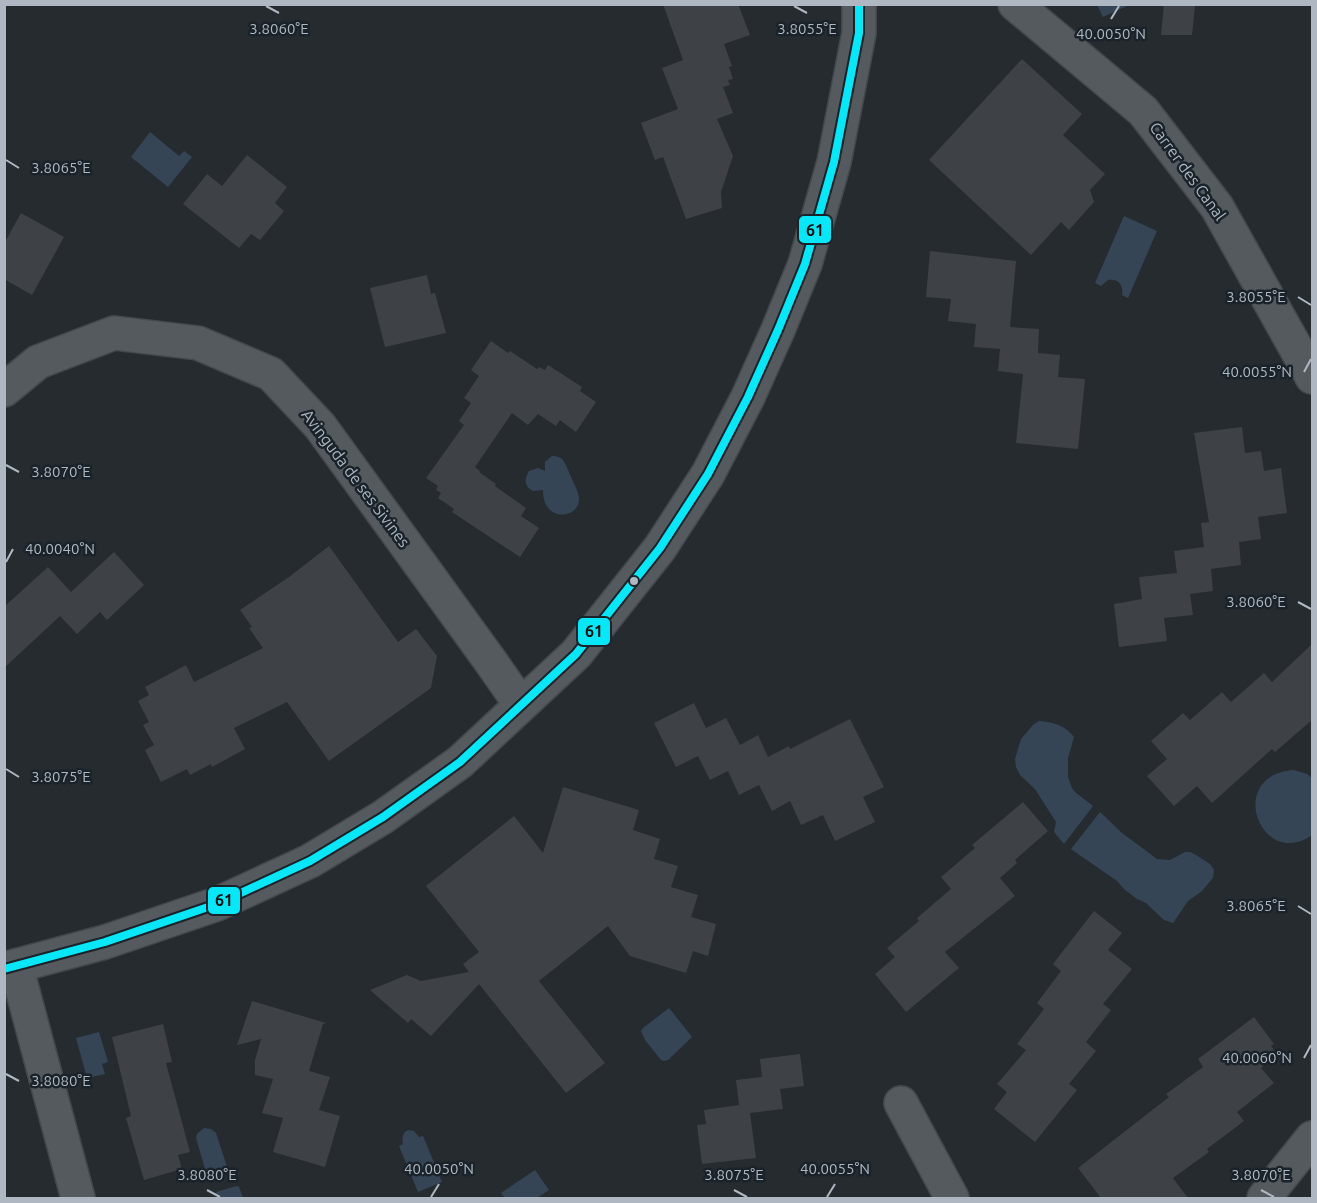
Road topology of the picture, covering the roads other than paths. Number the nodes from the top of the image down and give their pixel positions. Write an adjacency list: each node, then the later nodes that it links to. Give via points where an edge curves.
1 (859, 4): 5 (street, via 859,33 834,162 806,264 748,397 708,474 660,548 576,654)
2 (1015, 4): 3 (street, Carrer des Canal, via 1143,111 1217,207)
3 (1312, 377)
4 (4, 390): 5 (street, Avinguda de ses Sivines, via 38,362 114,333 198,343 271,374 320,426)
5 (520, 705): 6 (street, via 460,762 383,818 310,861 217,904 105,942)
6 (10, 967): 9 (street)
7 (901, 1103): 10 (street)
8 (1312, 1138): 11 (street)
9 (78, 1198)
10 (952, 1198)
11 (1264, 1198)

